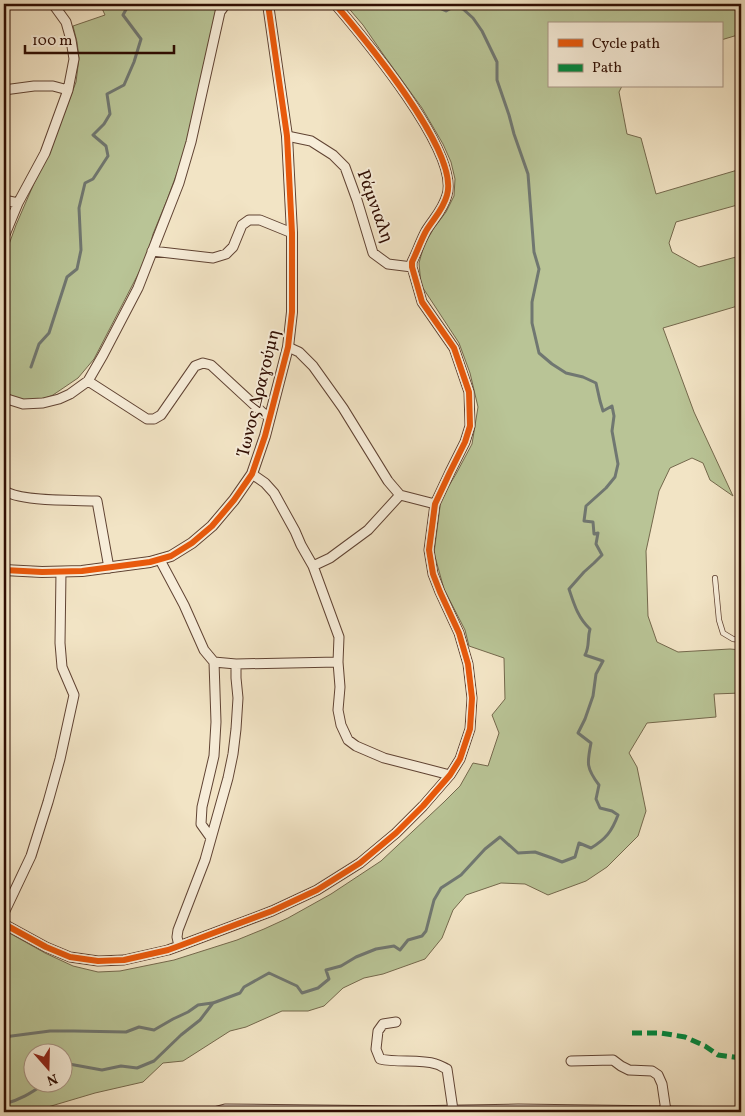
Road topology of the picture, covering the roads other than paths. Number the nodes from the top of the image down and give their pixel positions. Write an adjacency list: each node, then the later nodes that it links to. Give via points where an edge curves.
1 (53, 4): 6 (street, via 66,22 71,40 74,59)
2 (229, 4): 12 (street, via 225,4 220,12 191,142)
3 (268, 4): 7 (street, Ίωνος Δραγούμη)
4 (335, 4): 13 (street, via 379,57 420,116 438,149 447,175 448,193 440,212 426,231)
5 (4, 90): 6 (street, via 34,86)
6 (68, 90): 9 (street, via 45,153)
7 (287, 136): 10 (street, Ίωνος Δραγούμη); 13 (street, Ράμνιαλη, via 311,142 333,155 345,167 373,253 388,264)
8 (4, 200): 9 (street)
9 (18, 203): 11 (street)
10 (292, 233): 12 (street, via 260,220 249,220 242,225 233,247 226,254 213,258); 14 (street, Ίωνος Δραγούμη, via 292,312)
11 (4, 237)
12 (152, 252): 15 (street, via 138,288)
13 (412, 267): 21 (street, via 422,302 454,348 469,392 470,426)
14 (288, 348): 17 (street, Ίωνος Δραγούμη); 20 (street, via 298,352 313,366)
15 (88, 381): 16 (street, via 52,402 23,404); 17 (street, via 147,419 154,419 161,415 195,366 203,362 211,365)
16 (4, 398)
17 (270, 417): 18 (street, Ίωνος Δραγούμη)
18 (252, 474): 22 (street, Ίωνος Δραγούμη, via 207,531 181,551); 23 (street, via 269,487)
19 (4, 490): 24 (street, via 27,497 97,500)
20 (400, 495): 21 (street); 23 (street, via 368,530 330,558)
21 (435, 504): 32 (street, via 429,550 433,574 459,633 468,664 472,698 470,729 460,759)
22 (160, 560): 24 (street, Ίωνος Δραγούμη); 29 (street, via 204,650)
23 (313, 566): 30 (street, via 339,637)
24 (109, 568): 26 (street, Ίωνος Δραγούμη)
25 (4, 570): 26 (street, Ίωνος Δραγούμη)
26 (61, 572): 34 (street, via 62,667 74,695 46,811 31,856)
27 (715, 578): 28 (lane, via 723,633)
28 (741, 640)
29 (214, 662): 31 (street); 33 (street, via 214,756 201,824)
30 (338, 662): 31 (street); 32 (street, via 338,710 348,740 384,758)
31 (236, 664): 33 (street, via 235,741)
32 (450, 775): 36 (street, via 396,833 346,872 272,912)
33 (211, 838): 36 (street, via 178,930)
34 (4, 913)
35 (4, 924): 36 (street, via 62,953 98,961 124,960)
36 (179, 946)
37 (396, 1022): 39 (street, via 383,1024 378,1030 376,1049 380,1059 436,1064 447,1069)
38 (571, 1061): 41 (street, via 613,1060 629,1070 652,1070 662,1084)
39 (452, 1110): 40 (street); 41 (street)
40 (216, 1111)
41 (666, 1111): 42 (street)
42 (741, 1112)

